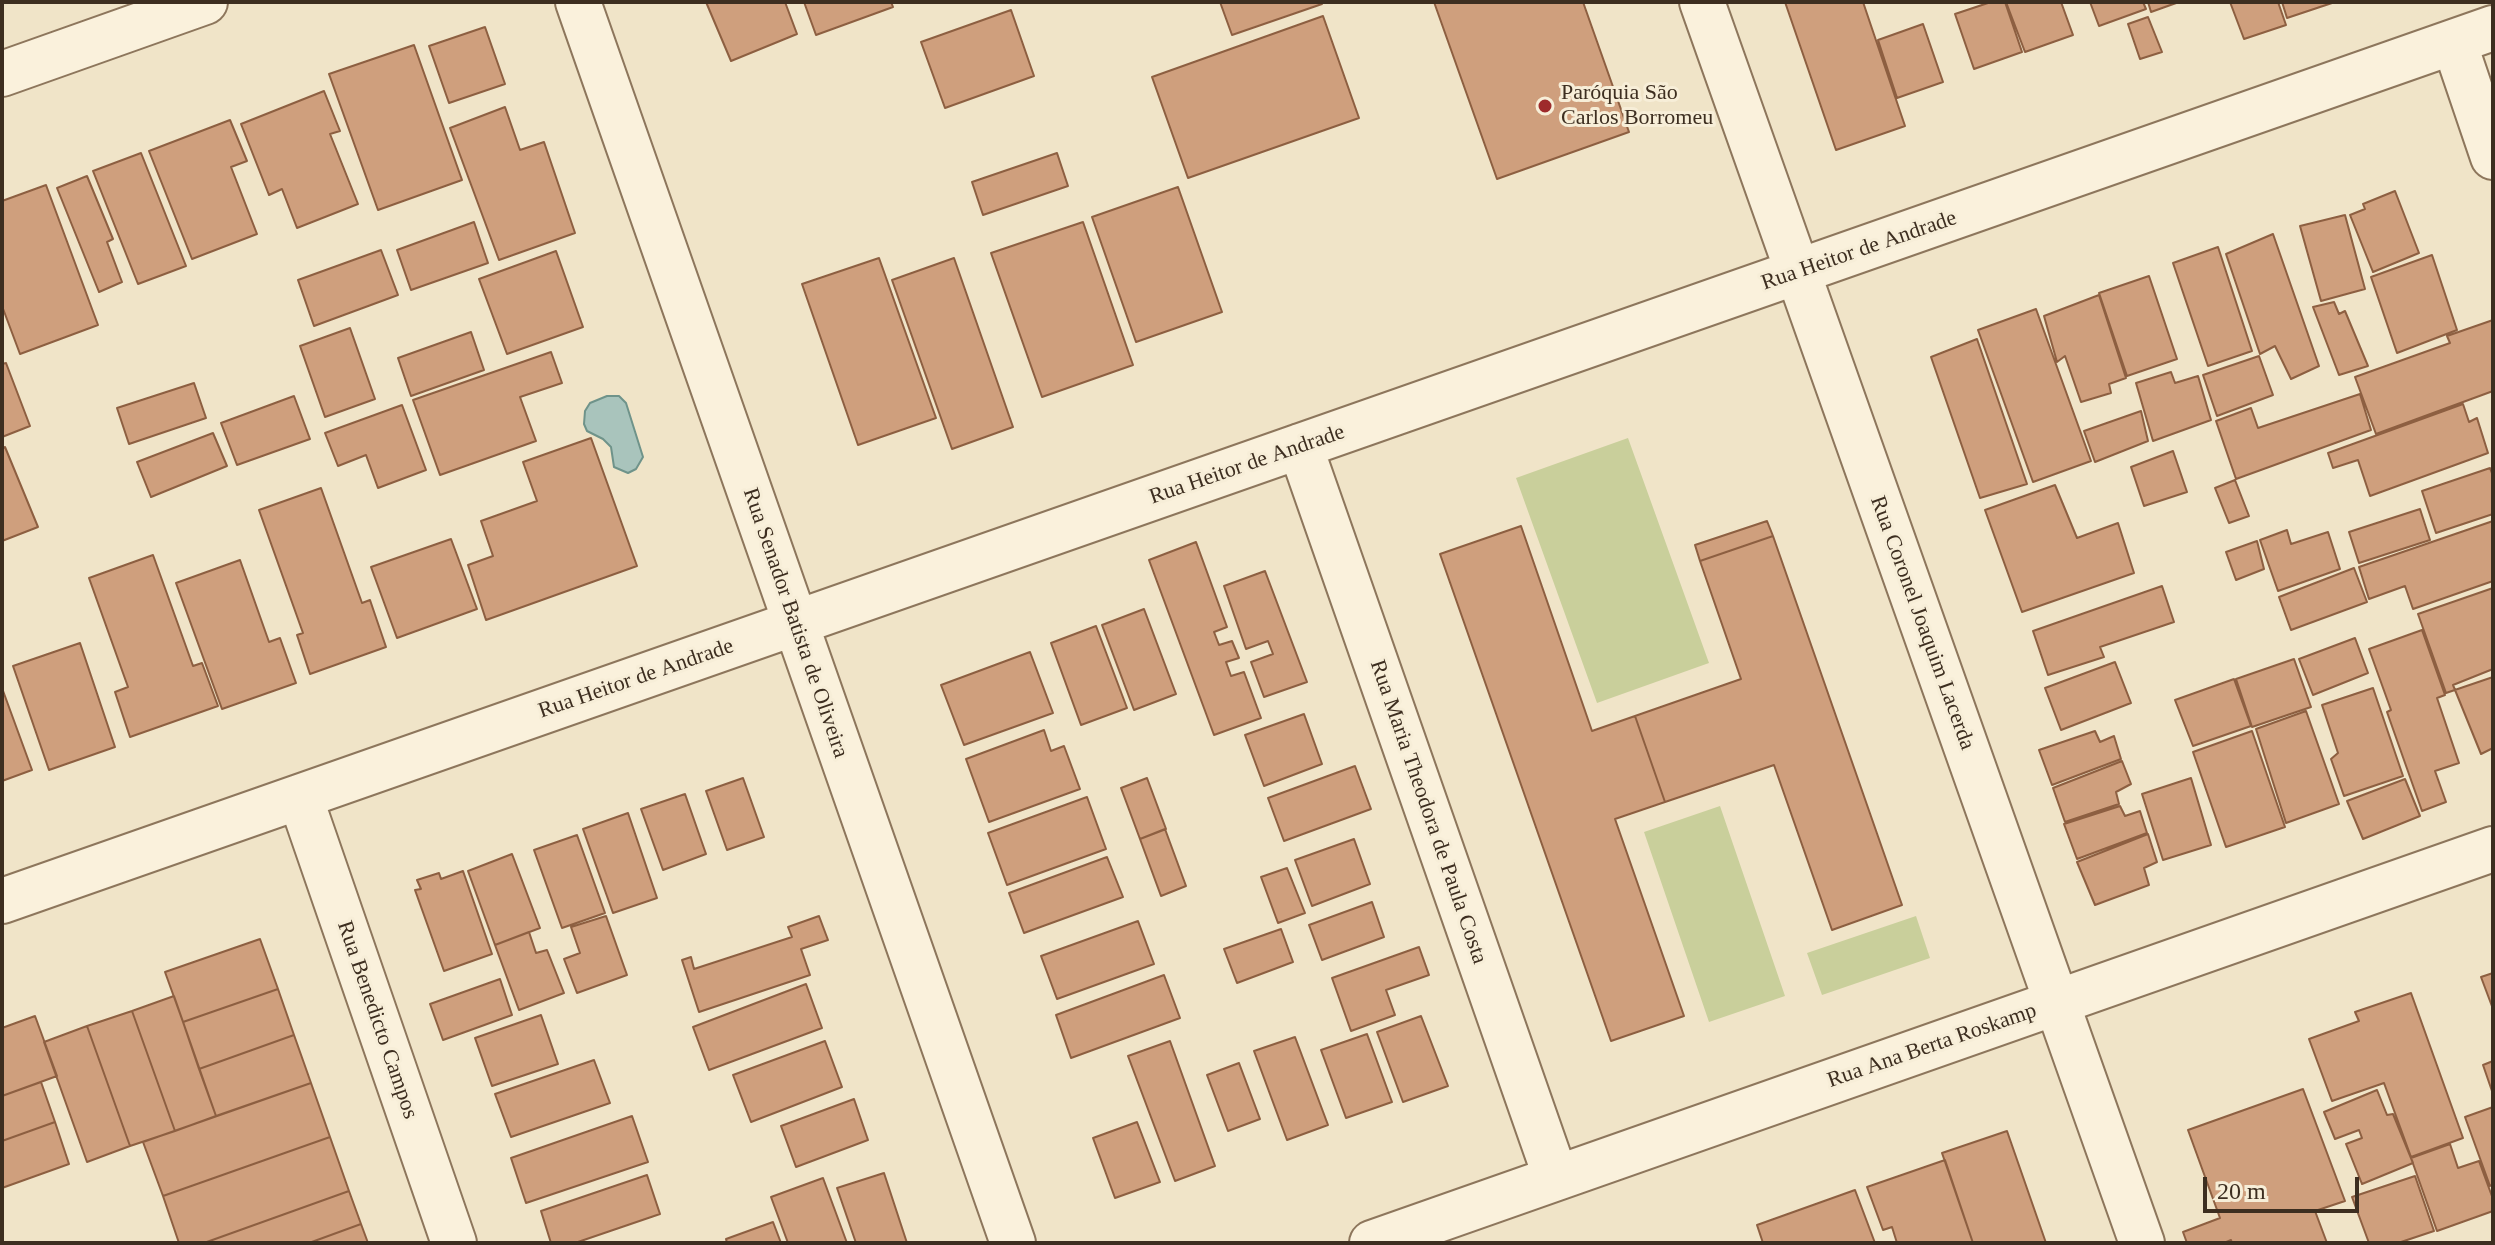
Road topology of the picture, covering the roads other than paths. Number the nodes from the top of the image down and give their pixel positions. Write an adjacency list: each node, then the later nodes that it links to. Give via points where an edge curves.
1 (205, 2): 5 (street)
2 (578, 2): 9 (street, Rua Senador Batista de Oliveira)
3 (1702, 2): 7 (street, Rua Coronel Joaquim Lacerda)
4 (2473, 35): 6 (street); 7 (street, Rua Heitor de Andrade)
5 (2, 74)
6 (2493, 157)
7 (1797, 272): 8 (street, Rua Heitor de Andrade); 13 (street, Rua Coronel Joaquim Lacerda)
8 (1300, 446): 9 (street, Rua Heitor de Andrade); 14 (street, Rua Maria Theodora de Paula Costa)
9 (796, 623): 10 (street, Rua Heitor de Andrade); 16 (street, Rua Senador Batista de Oliveira)
10 (300, 797): 12 (street, Rua Heitor de Andrade); 15 (street, Rua Benedicto Campos)
11 (2493, 849): 13 (street, Rua Ana Berta Roskamp)
12 (2, 901)
13 (2057, 1002): 14 (street, Rua Ana Berta Roskamp); 18 (street, Rua Coronel Joaquim Lacerda)
14 (1556, 1178): 17 (street, Rua Ana Berta Roskamp)
15 (454, 1243)
16 (1013, 1243)
17 (1372, 1243)
18 (2142, 1243)

